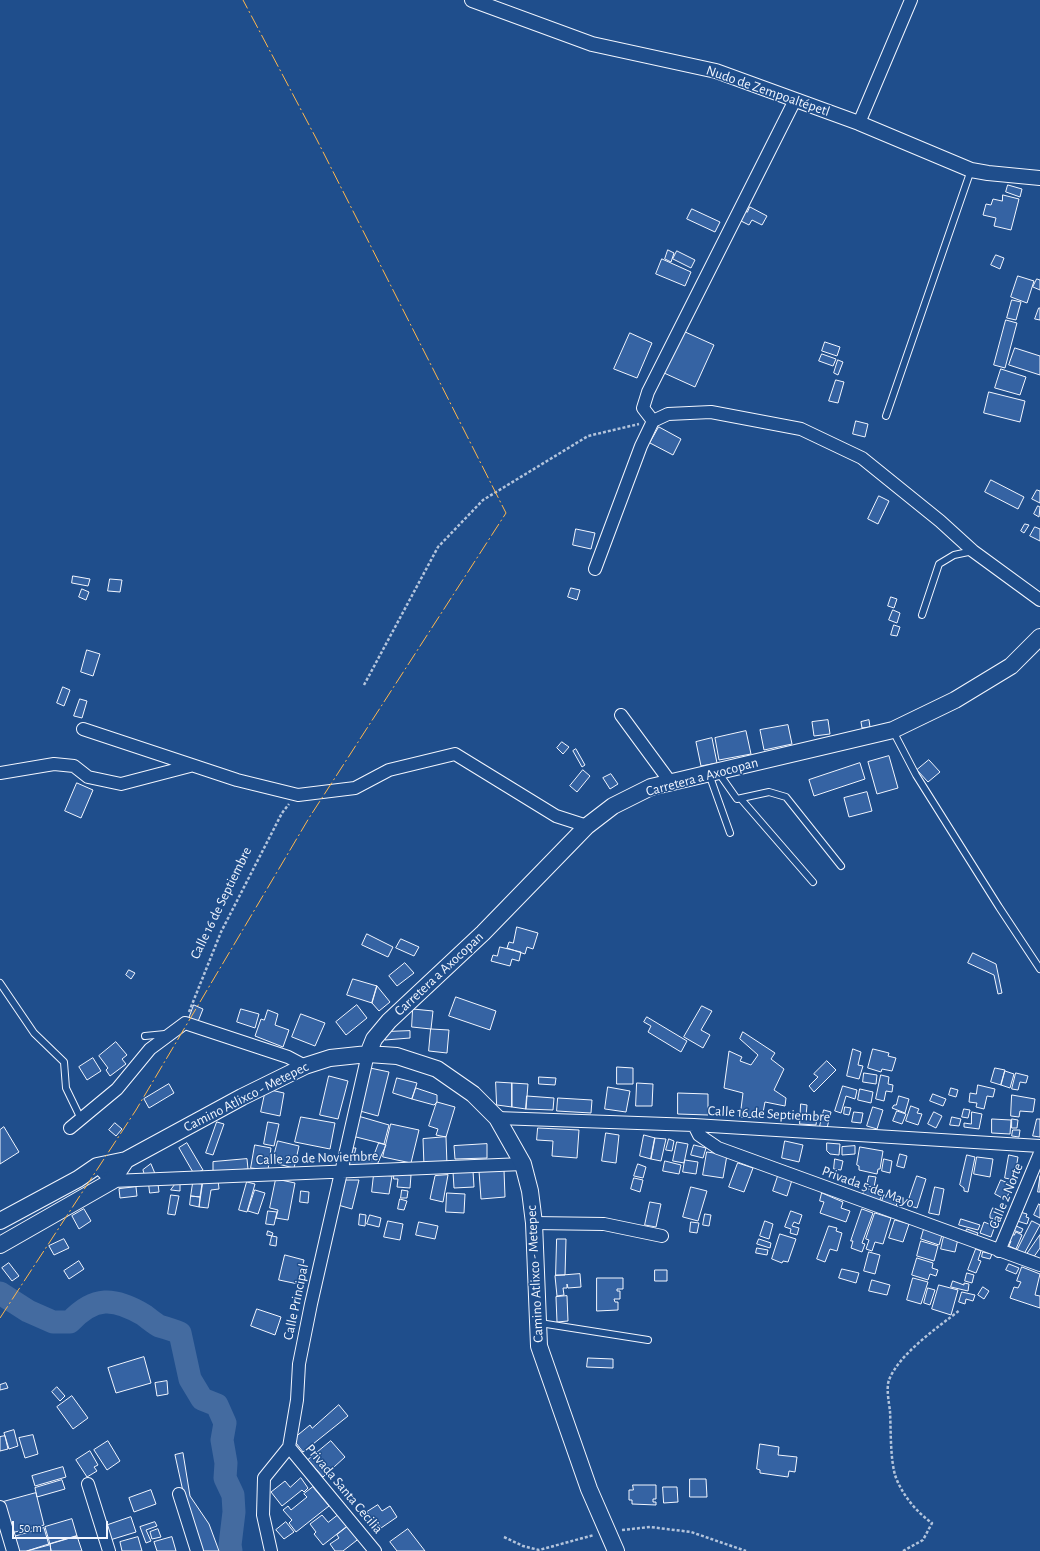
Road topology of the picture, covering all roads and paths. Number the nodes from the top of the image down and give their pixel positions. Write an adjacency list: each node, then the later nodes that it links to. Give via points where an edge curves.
1 (472, 0): 3 (street, Nudo de Zempoaltépetl, via 592,44 716,70)
2 (910, 0): 4 (street)
3 (795, 100): 4 (street, Nudo de Zempoaltépetl); 8 (street, via 648,392 643,408)
4 (860, 123): 5 (street, Nudo de Zempoaltépetl)
5 (971, 170): 6 (street, Nudo de Zempoaltépetl); 7 (lane)
6 (1040, 178)
7 (886, 416)
8 (653, 421): 9 (street, via 668,414 711,412 801,429 862,458); 10 (street, via 641,446); 14 (path, via 588,436 483,500 438,547)
9 (973, 551): 11 (street); 12 (lane, via 954,555 939,564)
10 (595, 569)
11 (1040, 600)
12 (922, 615)
13 (1040, 637): 17 (main road, Carretera a Axocopan, via 1011,666 955,700)
14 (364, 685)
15 (621, 715): 21 (street)
16 (83, 729): 18 (street)
17 (893, 730): 20 (main road, Carretera a Axocopan); 28 (lane, via 916,775)
18 (190, 766): 19 (street, via 121,784 88,777 74,766 54,764); 22 (street)
19 (0, 773)
20 (713, 773): 21 (main road, Carretera a Axocopan); 23 (lane, via 734,796); 25 (lane)
21 (672, 783): 24 (main road, Carretera a Axocopan, via 651,787 613,806)
22 (298, 795): 24 (street, via 355,788 389,770 455,754 556,816); 30 (path, Calle 16 de Septiembre, via 282,813 221,932)
23 (740, 799): 26 (lane, via 769,792 786,797); 27 (lane)
24 (587, 826): 32 (main road, Carretera a Axocopan, via 483,933 389,1021 374,1039)
25 (730, 833)
26 (840, 866)
27 (813, 882)
28 (1040, 969)
29 (0, 983): 35 (lane, via 34,1033 64,1062 66,1088)
30 (181, 1026): 31 (lane, via 161,1036); 33 (street, via 288,1057); 35 (street, via 150,1049 117,1089)
31 (145, 1036)
32 (368, 1054): 33 (main road, Camino Atlixco - Metepec, via 330,1058); 34 (main road, Camino Atlixco - Metepec, via 397,1056 437,1069 473,1094); 43 (street, Calle Principal)
33 (304, 1066): 40 (main road, Camino Atlixco - Metepec)
34 (497, 1118): 36 (street, Calle 16 de Septiembre); 41 (main road, Camino Atlixco - Metepec)
35 (82, 1119): 37 (street)
36 (694, 1125): 38 (street, Calle 16 de Septiembre); 49 (street, Privada 5 de Mayo, via 699,1135 718,1148)
37 (70, 1128)
38 (1040, 1146)
39 (1040, 1153): 49 (street, Calle 2 Norte)
40 (126, 1160): 42 (main road, Camino Atlixco - Metepec); 44 (main road, Camino Atlixco - Metepec)
41 (523, 1164): 43 (street, Calle 20 de Noviembre); 46 (main road, Camino Atlixco - Metepec)
42 (97, 1166): 44 (street); 45 (main road, Camino Atlixco - Metepec)
43 (341, 1172): 44 (street, Calle 20 de Noviembre); 54 (street, Calle Principal, via 299,1364 297,1400)
44 (112, 1181): 48 (main road, Camino Atlixco - Metepec)
45 (0, 1221)
46 (534, 1222): 47 (street, via 604,1224); 52 (main road, Camino Atlixco - Metepec)
47 (662, 1236)
48 (1, 1244)
49 (999, 1251): 50 (street, Privada 5 de Mayo)
50 (1040, 1266)
51 (960, 1310): 66 (path, via 904,1358 888,1381 895,1475 907,1498 924,1518 932,1523 923,1540)
52 (538, 1323): 53 (lane); 59 (main road, Camino Atlixco - Metepec, via 539,1346 589,1489)
53 (648, 1340)
54 (289, 1447): 63 (street, Calle Principal, via 264,1478 263,1515); 64 (street, Privada Santa Cecilia)
55 (88, 1484): 61 (street)
56 (179, 1494): 62 (street)
57 (0, 1506): 60 (street)
58 (504, 1536): 59 (path, via 522,1546 539,1550)
59 (612, 1541): 65 (path, via 650,1527 691,1532)
60 (13, 1551)
61 (109, 1551)
62 (197, 1551)
63 (271, 1551)
64 (375, 1551)
65 (746, 1551)
66 (903, 1551)

